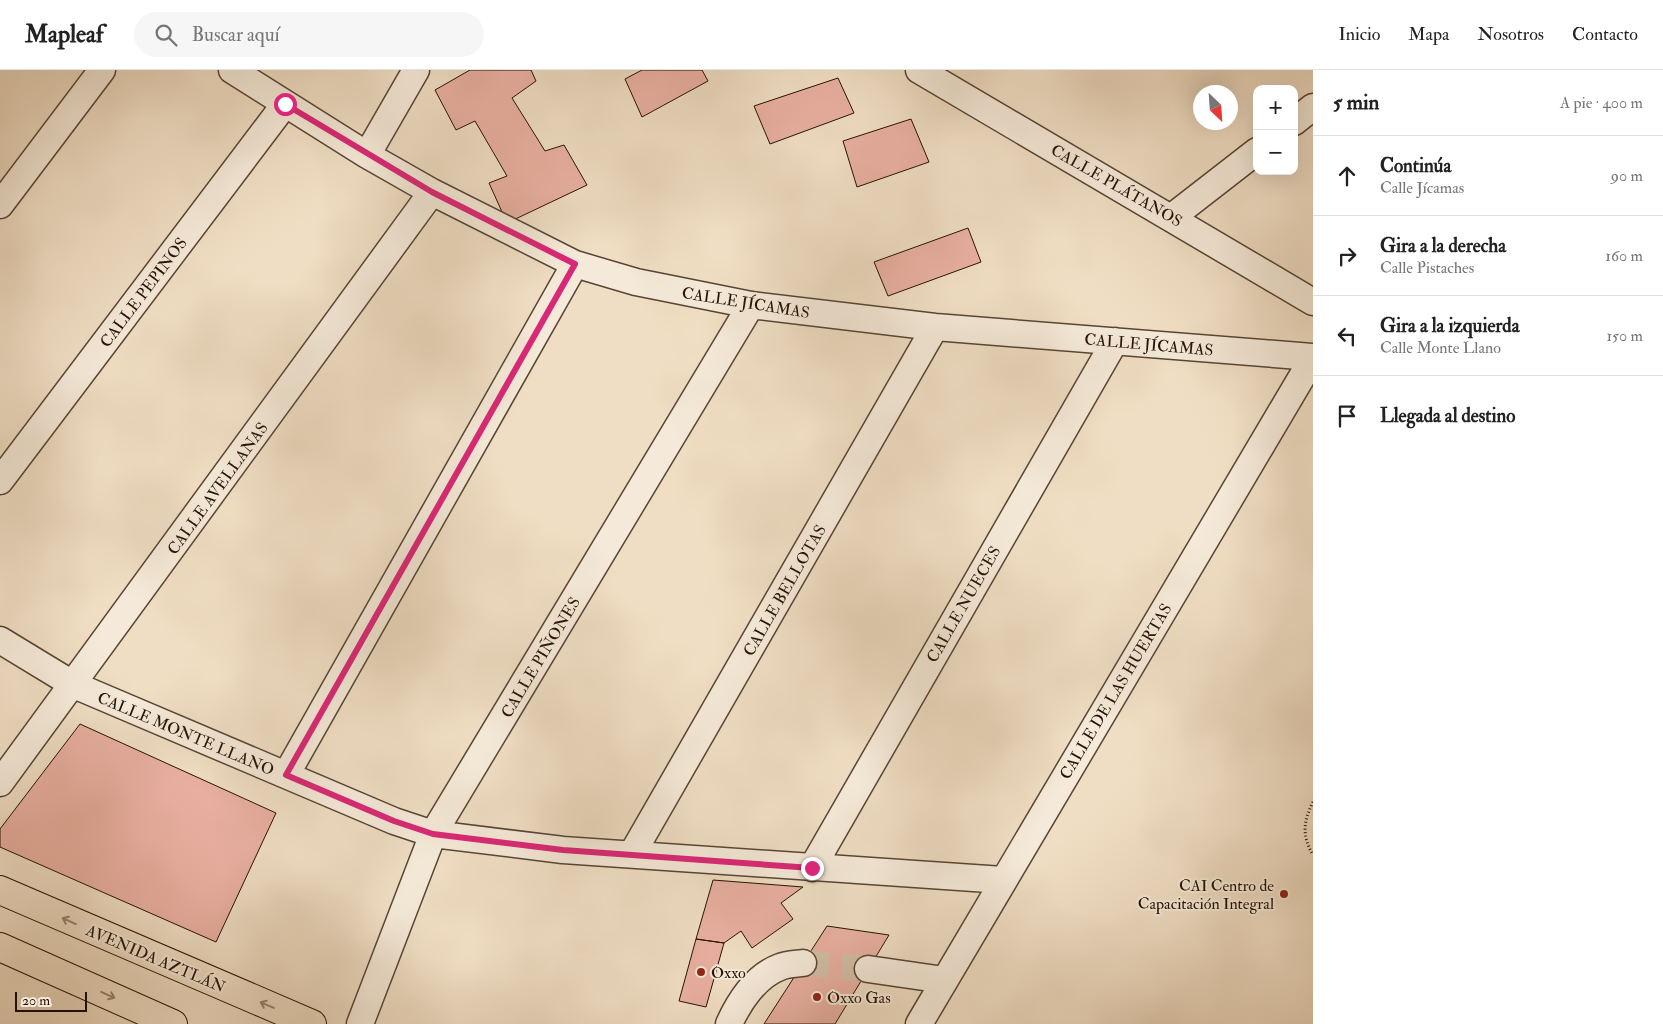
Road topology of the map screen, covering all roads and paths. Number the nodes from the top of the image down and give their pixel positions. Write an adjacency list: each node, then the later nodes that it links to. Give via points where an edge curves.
1 (102, 70): 11 (street)
2 (232, 70): 5 (street, CALLE JÍCAMAS)
3 (416, 70): 8 (street)
4 (919, 70): 12 (street, CALLE PLÁTANOS)
5 (285, 104): 8 (street, CALLE JÍCAMAS); 19 (street, CALLE PEPINOS)
6 (1313, 107): 7 (street)
7 (1298, 119)
8 (367, 154): 10 (street, CALLE JÍCAMAS)
9 (1253, 155): 12 (street)
10 (432, 192): 13 (street, CALLE JÍCAMAS); 21 (street, CALLE AVELLANAS)
11 (0, 205)
12 (1172, 217): 14 (street, CALLE PLÁTANOS)
13 (575, 264): 15 (street, CALLE JÍCAMAS, via 645,284); 22 (street)
14 (1313, 302)
15 (751, 305): 16 (street, CALLE JÍCAMAS); 25 (street, CALLE PIÑONES)
16 (935, 327): 17 (street, CALLE JÍCAMAS); 26 (street, CALLE BELLOTAS)
17 (1115, 341): 18 (street, CALLE JÍCAMAS); 28 (street, CALLE NUECES)
18 (1313, 358): 29 (street, CALLE DE LAS HUERTAS)
19 (0, 481)
20 (0, 640): 21 (street, CALLE MONTE LLANO)
21 (74, 685): 22 (street, CALLE MONTE LLANO); 23 (street, CALLE AVELLANAS)
22 (286, 775): 25 (street, CALLE MONTE LLANO)
23 (0, 783)
24 (1313, 802): 27 (path, via 1303,827)
25 (433, 834): 26 (street, CALLE MONTE LLANO, via 563,850); 37 (street, CALLE PIÑONES)
26 (632, 854): 28 (street, CALLE MONTE LLANO)
27 (1313, 854)
28 (812, 868): 29 (street, CALLE MONTE LLANO)
29 (1003, 880): 34 (street, CALLE DE LAS HUERTAS)
30 (0, 890): 36 (main road, AVENIDA AZTLÁN, one-way to 30)
31 (0, 947): 35 (main road, one-way to 35)
32 (804, 963): 38 (street, via 780,967 764,977 739,1002)
33 (868, 969): 34 (street)
34 (944, 980): 39 (street, CALLE DE LAS HUERTAS)
35 (173, 1024)
36 (312, 1024)
37 (360, 1024)
38 (729, 1024)
39 (919, 1024)

